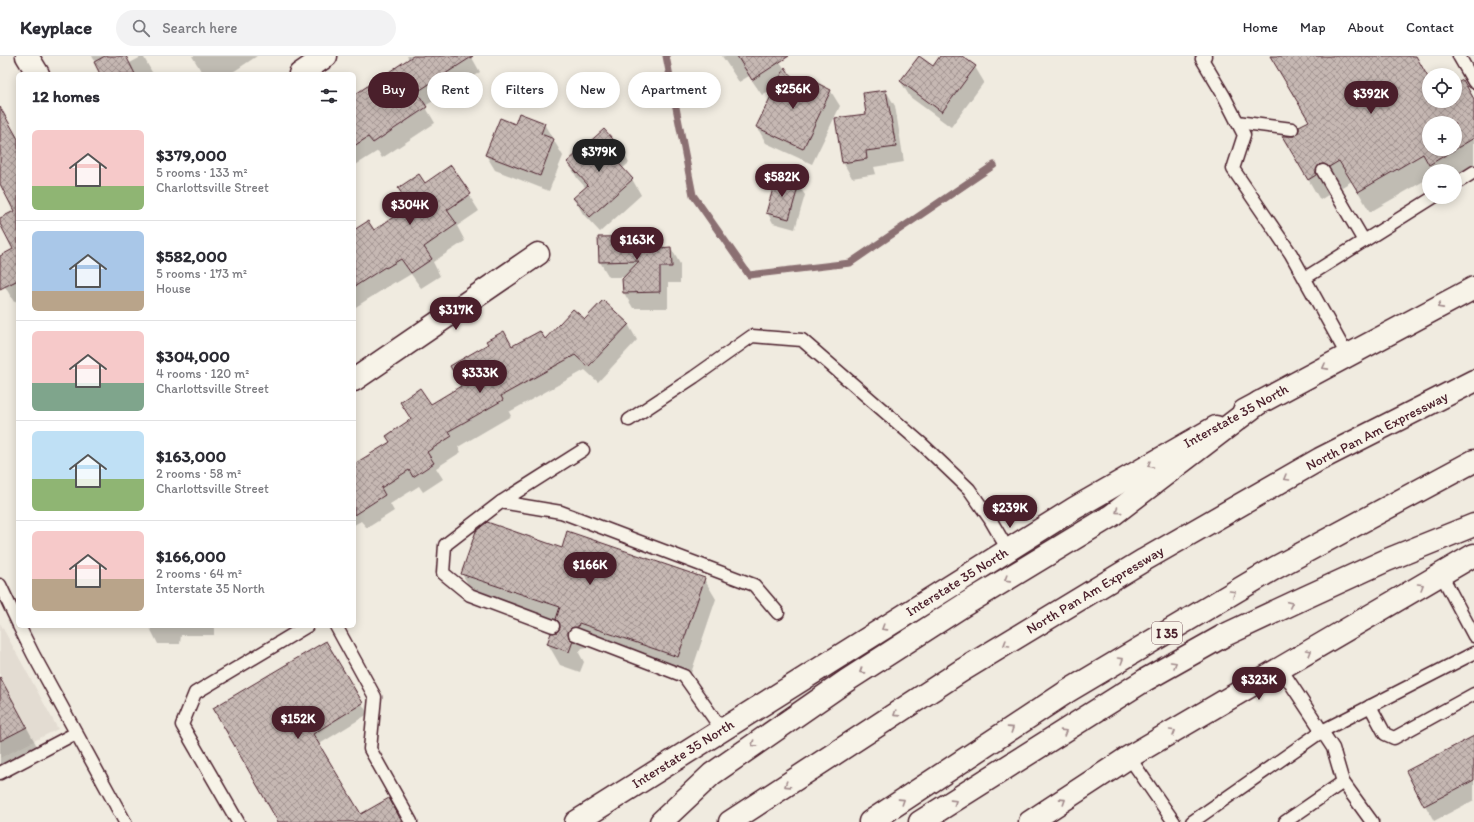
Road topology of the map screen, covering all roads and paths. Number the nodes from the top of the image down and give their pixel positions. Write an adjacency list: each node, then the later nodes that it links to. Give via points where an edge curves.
1 (27, 56): 5 (main road)
2 (326, 56): 6 (main road)
3 (1205, 56): 8 (lane, via 1202,59)
4 (1459, 56): 7 (lane)
5 (37, 72)
6 (303, 72)
7 (1474, 82)
8 (1237, 122): 9 (lane); 16 (lane, via 1244,135 1233,170)
9 (1292, 129)
10 (1323, 171): 14 (lane)
11 (1474, 172): 12 (lane)
12 (1462, 180)
13 (1423, 204): 14 (lane)
14 (1364, 241): 16 (lane)
15 (538, 254): 19 (main road)
16 (1305, 278): 18 (lane)
17 (1474, 288): 18 (main road, Interstate 35 North, one-way to 18)
18 (1347, 355): 21 (main road, Interstate 35 North, one-way to 21)
19 (356, 379)
20 (1474, 381): 54 (main road, North Pan Am Expressway, one-way to 54, via 1320,459 1144,560 961,671)
21 (1260, 402): 27 (main road, Interstate 35 North, one-way to 27, via 1075,508); 53 (main road, one-way to 53, via 1111,516 846,681 712,774)
22 (629, 420): 27 (lane, via 752,336 802,340 923,445 969,489)
23 (583, 450): 25 (lane)
24 (1474, 461): 55 (main road, I 35, one-way to 24, via 1068,691 1275,568)
25 (501, 502): 31 (lane, via 561,512 754,585); 33 (lane, via 445,545 443,573 470,595)
26 (1474, 525): 56 (main road, one-way to 26, via 1145,680 1225,635 1388,560)
27 (1008, 550): 43 (main road, Interstate 35 North, one-way to 43)
28 (1474, 555): 29 (main road)
29 (1441, 574): 38 (lane); 40 (main road, one-way to 29)
30 (0, 585): 32 (lane)
31 (778, 614)
32 (16, 619)
33 (553, 626)
34 (20, 628): 45 (lane)
35 (303, 628): 50 (lane, via 195,693 182,725)
36 (337, 628): 51 (lane, via 375,697 370,749)
37 (575, 634): 43 (lane, via 684,676)
38 (1474, 636)
39 (1474, 653): 42 (lane)
40 (1281, 669): 44 (lane); 46 (main road, one-way to 40)
41 (1474, 694): 42 (lane, via 1394,738 1385,734)
42 (1370, 706): 44 (lane)
43 (722, 730): 52 (main road, Interstate 35 North)
44 (1322, 730): 48 (lane, via 1333,748); 59 (lane)
45 (76, 733): 47 (lane); 49 (lane)
46 (1129, 757): 57 (main road, one-way to 46); 58 (lane)
47 (0, 773)
48 (1343, 782): 60 (lane); 61 (lane)
49 (125, 822)
50 (238, 822)
51 (411, 822)
52 (576, 822)
53 (661, 822)
54 (730, 822)
55 (870, 822)
56 (920, 822)
57 (1030, 822)
58 (1174, 822)
59 (1192, 822)
60 (1285, 822)
61 (1372, 822)

